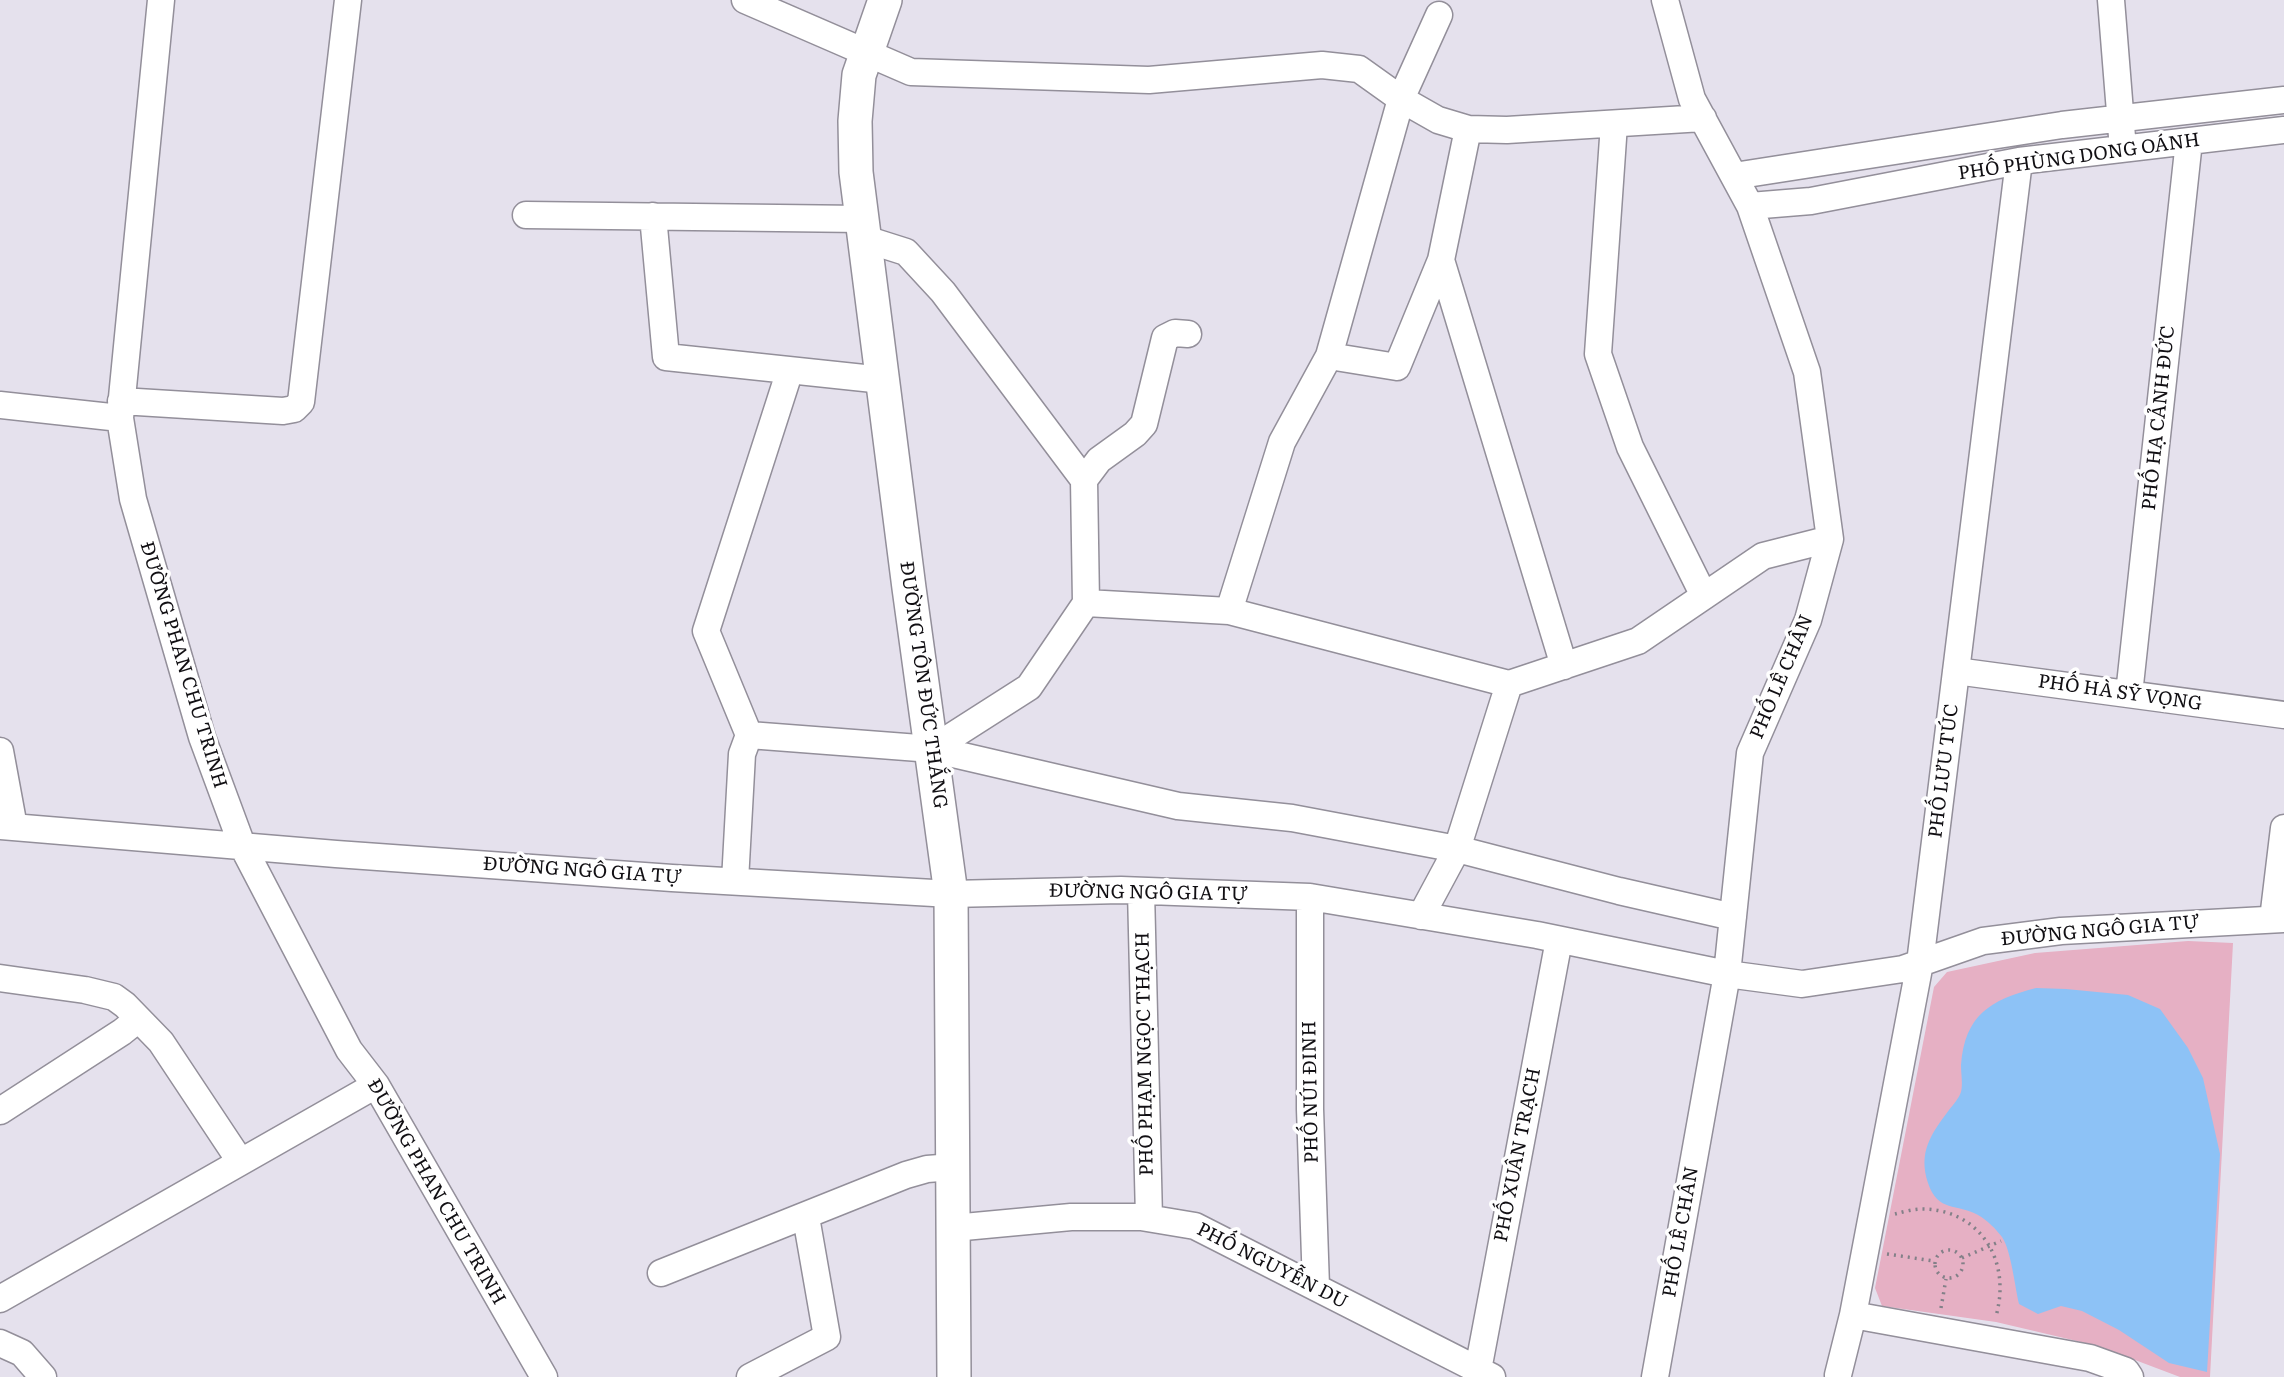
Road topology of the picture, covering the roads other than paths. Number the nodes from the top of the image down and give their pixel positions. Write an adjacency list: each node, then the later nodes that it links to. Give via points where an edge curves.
1 (161, 0): 30 (street, ĐƯỜNG PHAN CHU TRINH)
2 (348, 0): 30 (street, via 301,402 295,409 283,411)
3 (745, 0): 8 (street)
4 (885, 0): 8 (main road, ĐƯỜNG TÔN ĐỨC THẮNG)
5 (1665, 0): 11 (street, PHỐ LÊ CHÂN, via 1692,99)
6 (2111, 0): 12 (street)
7 (1439, 15): 9 (street)
8 (866, 51): 9 (street, via 911,72 1086,80 1149,80 1322,65 1359,69); 23 (main road, ĐƯỜNG TÔN ĐỨC THẮNG, via 855,121)
9 (1401, 99): 14 (street, via 1438,120); 26 (street)
10 (2284, 100): 12 (street)
11 (1703, 118): 13 (street); 19 (street, PHỐ LÊ CHÂN)
12 (2120, 119): 17 (street); 19 (street)
13 (1614, 124): 14 (street); 33 (street, via 1598,354 1630,447)
14 (1468, 129): 24 (street)
15 (2284, 130): 16 (street, PHỐ PHÙNG DONG OÁNH)
16 (2189, 141): 17 (street, PHỐ PHÙNG DONG OÁNH); 39 (street, PHỐ HẠ CẢNH ĐỨC)
17 (2123, 149): 18 (street, PHỐ PHÙNG DONG OÁNH)
18 (2019, 161): 20 (street, PHỐ PHÙNG DONG OÁNH, via 1811,201); 37 (street, PHỐ LƯU TÚC)
19 (1734, 176): 20 (street, PHỐ LÊ CHÂN)
20 (1750, 206): 32 (street, PHỐ LÊ CHÂN, via 1807,372)
21 (526, 215): 22 (street)
22 (653, 216): 23 (street); 27 (street, via 666,357)
23 (863, 229): 28 (main road, ĐƯỜNG TÔN ĐỨC THẮNG); 31 (street, via 905,252 943,292)
24 (1441, 260): 26 (street, via 1397,367); 36 (street)
25 (1188, 334): 31 (street, via 1165,338 1143,424 1099,460)
26 (1329, 356): 35 (street, via 1282,442)
27 (790, 370): 28 (street); 41 (street, via 706,631)
28 (883, 380): 42 (main road, ĐƯỜNG TÔN ĐỨC THẮNG)
29 (0, 405): 30 (street)
30 (120, 410): 46 (street, ĐƯỜNG PHAN CHU TRINH, via 132,499 202,737)
31 (1084, 480): 34 (street)
32 (1830, 539): 33 (street, via 1763,556); 53 (street, PHỐ LÊ CHÂN, via 1808,620 1750,753)
33 (1704, 596): 36 (street, via 1638,641)
34 (1086, 603): 35 (street); 42 (street, via 1029,687)
35 (1229, 611): 38 (street)
36 (1564, 666): 38 (street)
37 (1956, 671): 39 (street, PHỐ HÀ SỸ VỌNG); 56 (street, PHỐ LƯU TÚC)
38 (1509, 684): 47 (street)
39 (2129, 694): 40 (street, PHỐ HÀ SỸ VỌNG)
40 (2284, 715)
41 (749, 735): 42 (street); 48 (street, via 742,754)
42 (932, 749): 47 (street, via 1178,806 1292,818); 50 (main road, ĐƯỜNG TÔN ĐỨC THẮNG)
43 (0, 751): 44 (street)
44 (7, 827): 46 (street, ĐƯỜNG NGÔ GIA TỰ)
45 (2284, 828): 54 (street)
46 (243, 845): 48 (street, ĐƯỜNG NGÔ GIA TỰ); 60 (street, ĐƯỜNG PHAN CHU TRINH, via 349,1050)
47 (1457, 849): 52 (street); 53 (street)
48 (735, 881): 50 (street, ĐƯỜNG NGÔ GIA TỰ)
49 (1141, 891): 50 (street, ĐƯỜNG NGÔ GIA TỰ); 51 (street, ĐƯỜNG NGÔ GIA TỰ); 65 (street, PHỐ PHẠM NGỌC THẠCH)
50 (951, 894): 63 (main road, ĐƯỜNG TÔN ĐỨC THẮNG)
51 (1310, 897): 52 (street, ĐƯỜNG NGÔ GIA TỰ); 68 (street, PHỐ NÚI ĐINH)
52 (1421, 916): 55 (street, ĐƯỜNG NGÔ GIA TỰ)
53 (1733, 917): 57 (street, PHỐ LÊ CHÂN)
54 (2278, 919): 56 (street, ĐƯỜNG NGÔ GIA TỰ, via 2061,931 1983,941)
55 (1559, 940): 57 (street, ĐƯỜNG NGÔ GIA TỰ); 72 (street, PHỐ XUÂN TRẠCH)
56 (1920, 963): 57 (street, ĐƯỜNG NGÔ GIA TỰ, via 1802,984); 70 (street, PHỐ LƯU TÚC)
57 (1727, 974): 78 (street, PHỐ LÊ CHÂN)
58 (0, 978): 59 (street, via 114,997)
59 (137, 1020): 61 (street); 62 (street, via 161,1042)
60 (376, 1085): 62 (street); 75 (street, ĐƯỜNG PHAN CHU TRINH)
61 (0, 1111)
62 (240, 1161): 69 (street)
63 (953, 1167): 64 (street, via 906,1175); 66 (main road, ĐƯỜNG TÔN ĐỨC THẮNG)
64 (806, 1217): 67 (street); 76 (street, via 827,1338)
65 (1149, 1218): 66 (street, PHỐ NGUYỄN DU, via 1071,1217); 68 (street, PHỐ NGUYỄN DU, via 1195,1226)
66 (953, 1228): 77 (main road, ĐƯỜNG TÔN ĐỨC THẮNG)
67 (661, 1273)
68 (1316, 1287): 72 (street, PHỐ NGUYỄN DU)
69 (0, 1299)
70 (1853, 1315): 73 (street, PHỐ LƯU TÚC); 79 (street, via 2090,1358 2126,1371)
71 (0, 1343): 74 (street, via 22,1353)
72 (1485, 1374)
73 (1838, 1375)
74 (43, 1377)
75 (544, 1377)
76 (750, 1377)
77 (954, 1377)
78 (1655, 1377)
79 (2130, 1377)

